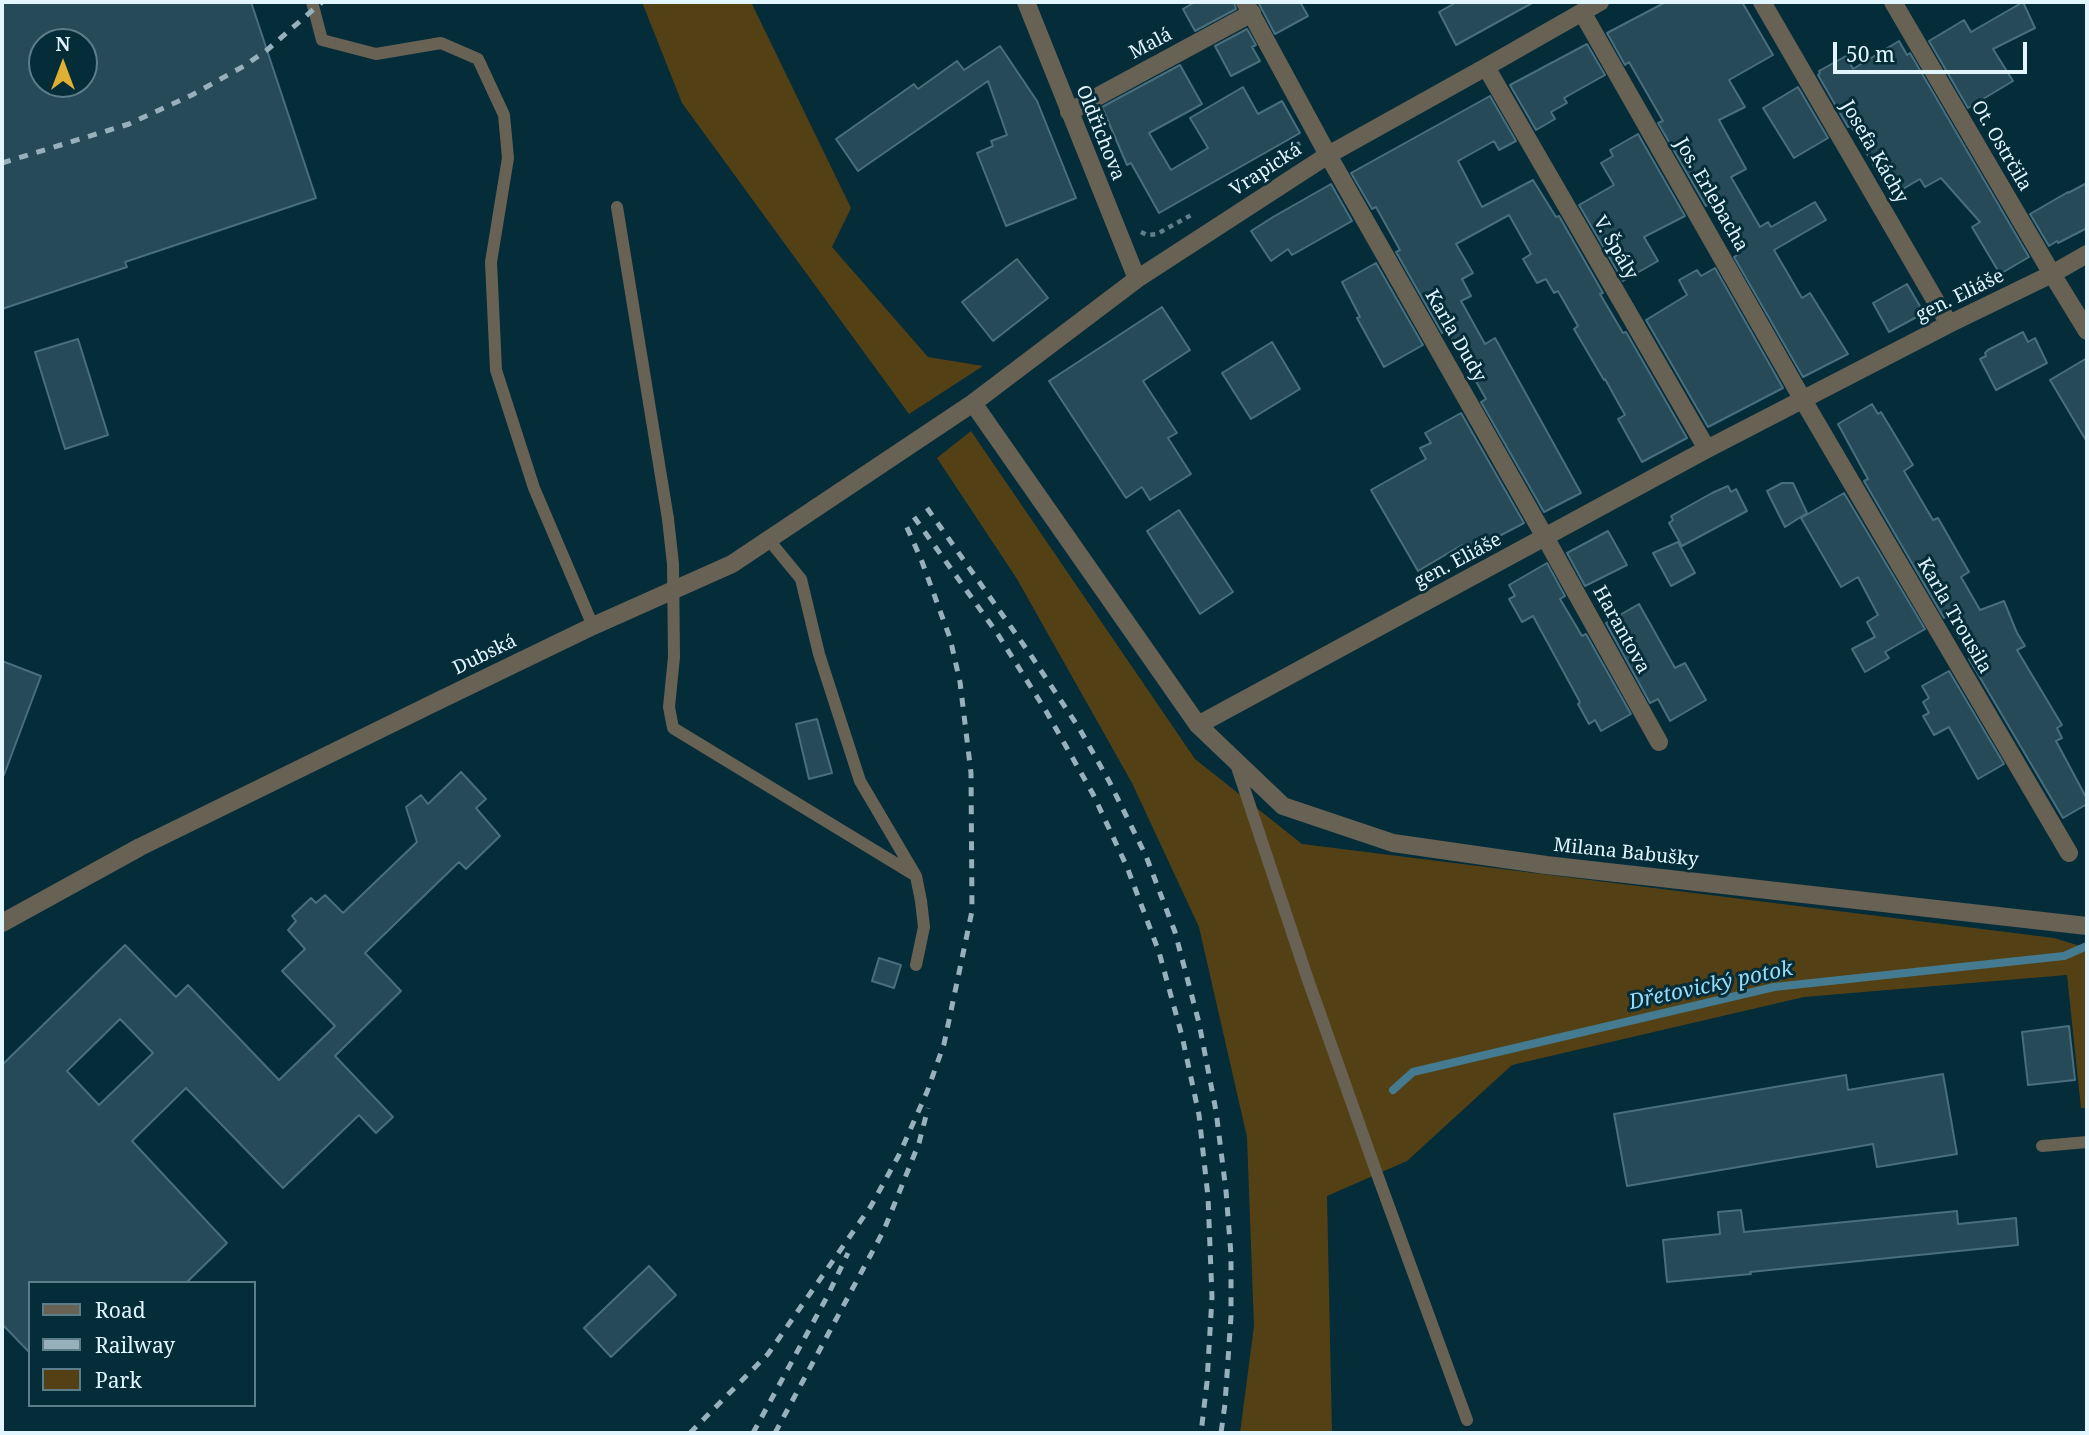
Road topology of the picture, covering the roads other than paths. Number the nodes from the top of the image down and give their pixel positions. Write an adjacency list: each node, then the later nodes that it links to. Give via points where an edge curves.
1 (312, 2): 22 (lane, via 321,40 376,54 441,43 478,59 504,115 508,158 491,262 496,370 534,488)
2 (1026, 2): 9 (street, Oldřichova)
3 (1600, 2): 7 (street, Vrapická)
4 (1762, 2): 15 (street, Josefa Káchy)
5 (1893, 2): 13 (street, Ot. Ostrčila)
6 (1249, 7): 9 (street, Malá); 10 (street, Karla Dudy)
7 (1582, 12): 8 (street, Vrapická); 17 (street, Jos. Erlebacha)
8 (1486, 67): 10 (street, Vrapická); 19 (street, V. Špály)
9 (1069, 111): 14 (street, Oldřichova)
10 (1328, 155): 14 (street, Vrapická); 20 (street, Karla Dudy)
11 (617, 207): 27 (lane, bridge, via 673,564 674,657 669,707 673,728)
12 (2087, 254): 13 (street, gen. Eliáše)
13 (2052, 274): 15 (street, gen. Eliáše); 16 (street, Ot. Ostrčila)
14 (1137, 279): 18 (street, Vrapická)
15 (1949, 324): 17 (street, gen. Eliáše)
16 (2087, 331)
17 (1803, 400): 19 (street, gen. Eliáše); 26 (street, Karla Trousila)
18 (972, 402): 21 (street, Dubská); 23 (street)
19 (1707, 449): 20 (street, gen. Eliáše)
20 (1545, 537): 23 (street, gen. Eliáše); 24 (street, Harantova)
21 (768, 539): 22 (street, Dubská, via 732,564); 27 (lane, via 801,579 818,654 860,781)
22 (593, 626): 28 (street, Dubská, via 140,847)
23 (1199, 724): 25 (street, Milana Babušky)
24 (1659, 742)
25 (1235, 760): 29 (street, Milana Babušky, via 1283,806 1394,843 1546,865); 33 (lane, via 1307,977)
26 (2069, 853)
27 (916, 876): 30 (lane, via 924,927)
28 (2, 923)
29 (2087, 926)
30 (916, 965)
31 (2087, 1142): 32 (lane)
32 (2042, 1146)
33 (1467, 1420)

